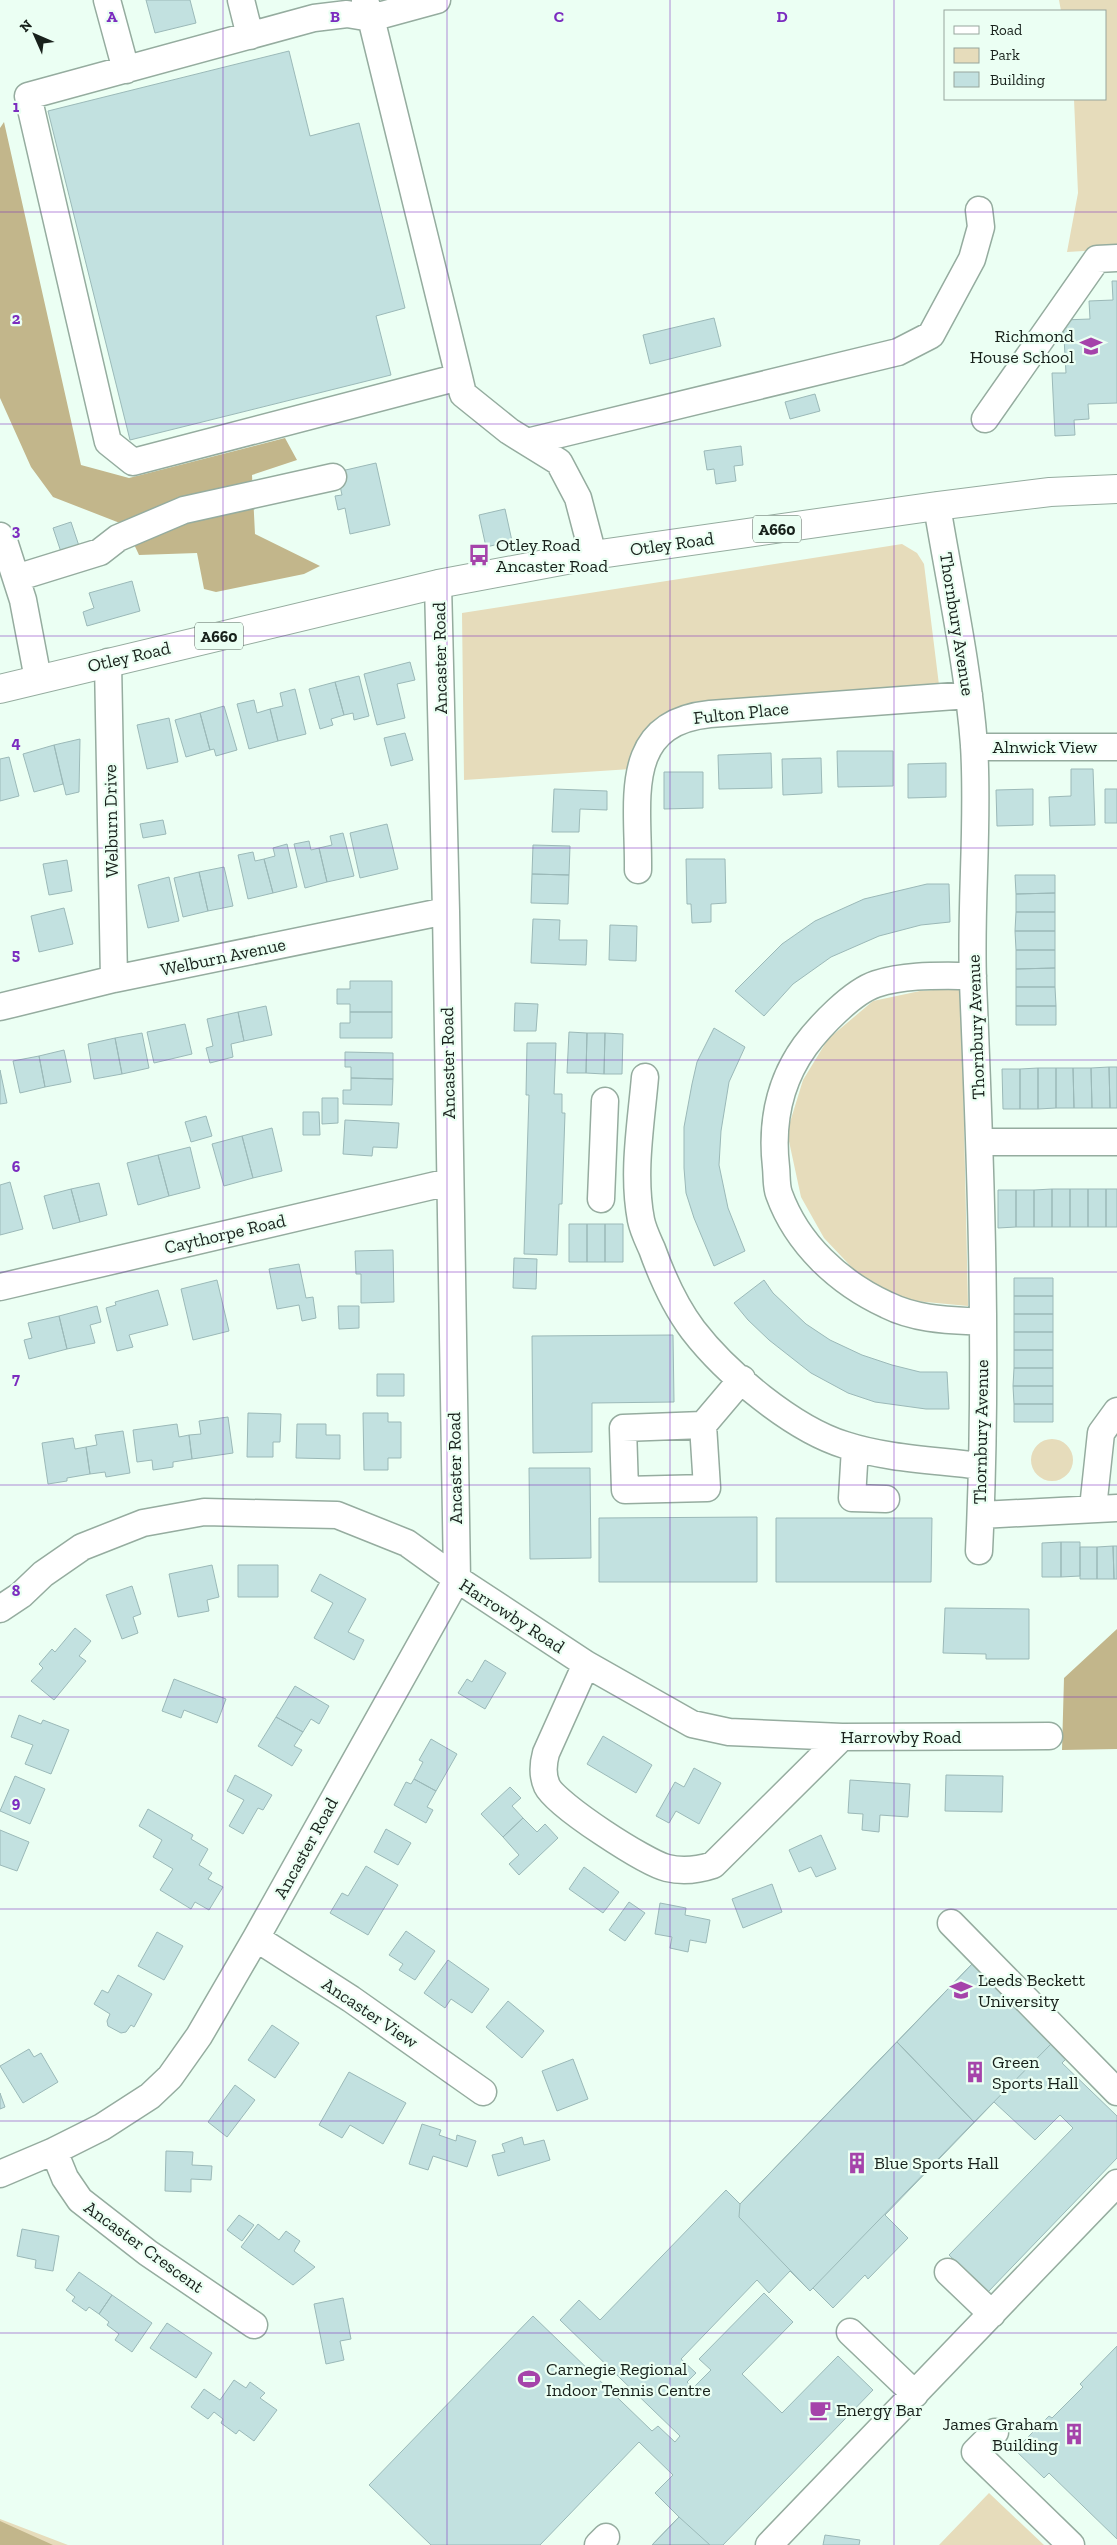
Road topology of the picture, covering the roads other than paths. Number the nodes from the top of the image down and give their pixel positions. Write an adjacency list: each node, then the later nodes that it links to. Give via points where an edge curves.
1 (107, 0): 6 (street)
2 (241, 0): 5 (street)
3 (437, 0): 4 (street)
4 (368, 9): 5 (street, via 314,18); 9 (street)
5 (250, 36): 6 (street)
6 (126, 70): 9 (street, via 28,96 108,442 133,462)
7 (979, 210): 11 (street, via 982,227 972,259 931,335 898,352)
8 (1107, 258): 10 (street)
9 (459, 377): 11 (street, via 464,394)
10 (985, 419)
11 (527, 442): 16 (street, via 559,462 578,498)
12 (333, 478): 17 (street, via 184,510 118,538 100,552)
13 (1117, 489): 14 (highway, Otley Road / A660, via 1050,492)
14 (937, 506): 16 (highway, Otley Road / A660); 22 (street, Thornbury Avenue)
15 (0, 536): 17 (street)
16 (593, 555): 18 (highway, Otley Road / A660)
17 (16, 578): 20 (street)
18 (438, 584): 19 (highway, Otley Road / A660); 26 (street, Ancaster Road)
19 (108, 662): 20 (highway, Otley Road / A660); 28 (street, Welburn Drive)
20 (38, 679): 21 (highway, Otley Road / A660)
21 (0, 688)
22 (969, 695): 23 (street, Thornbury Avenue); 25 (street, Fulton Place, via 710,714 676,721 659,732 642,762)
23 (974, 747): 24 (street, Alnwick View); 27 (street, Thornbury Avenue)
24 (1117, 747)
25 (638, 870)
26 (446, 911): 28 (street, Welburn Avenue); 36 (street, Ancaster Road)
27 (973, 976): 32 (street, Thornbury Avenue); 39 (street, via 905,976 873,985 842,1007 818,1028 792,1064 779,1101 772,1139 779,1193 817,1256 849,1284 888,1306 924,1318)
28 (114, 980): 29 (street, Welburn Avenue)
29 (0, 1007)
30 (645, 1077): 34 (street)
31 (605, 1101): 35 (street)
32 (980, 1142): 33 (street); 39 (street, Thornbury Avenue)
33 (1117, 1142)
34 (639, 1146): 35 (street); 40 (street, via 637,1180 642,1222 662,1276 693,1329)
35 (603, 1148): 37 (street)
36 (449, 1182): 38 (street, Caythorpe Road); 49 (street, Ancaster Road)
37 (601, 1199)
38 (0, 1286)
39 (983, 1322): 44 (street, Thornbury Avenue)
40 (742, 1379): 42 (street); 43 (street, via 772,1405 808,1429)
41 (1117, 1411): 46 (street, via 1101,1433)
42 (703, 1425)
43 (855, 1448): 44 (street); 45 (street, via 852,1498)
44 (980, 1466): 47 (street, Thornbury Avenue)
45 (886, 1499)
46 (1105, 1508): 47 (street)
47 (981, 1514): 48 (street, Thornbury Avenue)
48 (979, 1551)
49 (457, 1579): 50 (street, Harrowby Road, via 407,1543 337,1515 204,1512 143,1523 82,1547 21,1595); 51 (street, Harrowby Road); 55 (street, Ancaster Road)
50 (0, 1607)
51 (586, 1664): 53 (street, Harrowby Road, via 692,1724 729,1732); 53 (street, via 546,1753 543,1764 548,1787 563,1804 646,1860 667,1868 686,1870 713,1865)
52 (1049, 1736): 53 (street, Harrowby Road)
53 (842, 1737)
54 (951, 1923): 57 (street)
55 (256, 1938): 56 (street, Ancaster View, via 351,1999); 58 (street, Ancaster Road, via 170,2077 150,2096 102,2127)
56 (482, 2092)
57 (1117, 2092)
58 (54, 2152): 59 (street, Ancaster Road); 63 (street, Ancaster Crescent, via 65,2178 80,2200 148,2253)
59 (0, 2174)
60 (1117, 2183): 62 (street)
61 (948, 2272): 62 (street)
62 (992, 2314): 65 (street)
63 (254, 2325)
64 (850, 2332): 65 (street)
65 (915, 2394): 67 (street)
66 (994, 2432): 68 (street, via 975,2452)
67 (769, 2545)
68 (1071, 2545)

